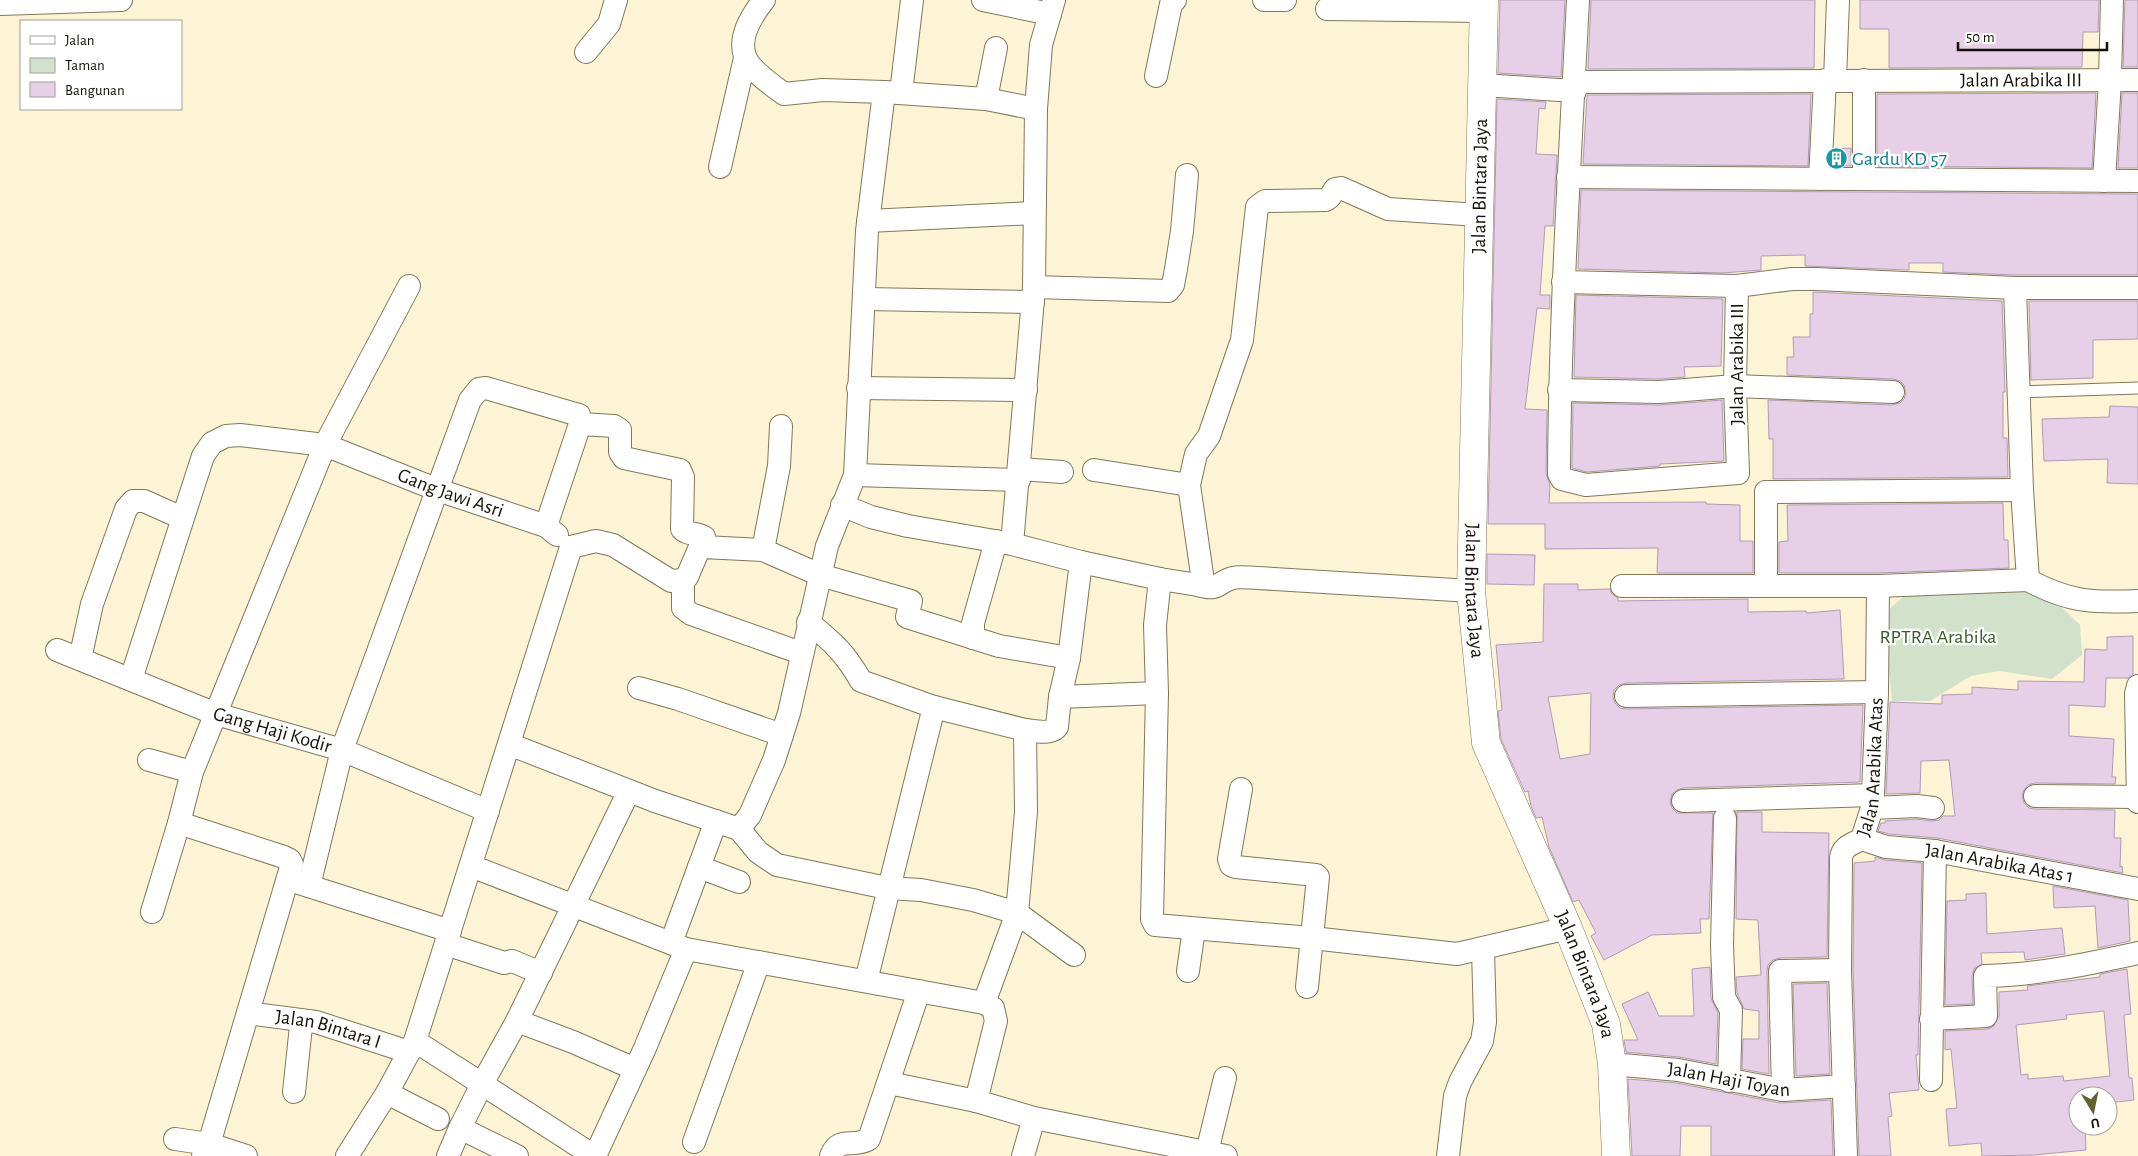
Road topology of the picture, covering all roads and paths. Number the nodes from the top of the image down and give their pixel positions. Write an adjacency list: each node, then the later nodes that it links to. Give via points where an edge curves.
1 (121, 0): 12 (street)
2 (616, 0): 17 (street, via 610,24)
3 (912, 0): 26 (street)
4 (983, 0): 15 (street)
5 (1175, 0): 19 (street, via 1171,4)
6 (1264, 0): 7 (street)
7 (1285, 0)
8 (1578, 0): 25 (street)
9 (1838, 0): 20 (street)
10 (2112, 0): 22 (street)
11 (758, 2): 18 (street, via 744,32)
12 (0, 4)
13 (1336, 6): 14 (street)
14 (1484, 6): 24 (street, Jalan Bintara Jaya)
15 (1052, 7): 28 (street, via 1041,45)
16 (996, 48): 27 (street)
17 (586, 52)
18 (745, 58): 26 (street, via 784,94 823,90); 29 (street)
19 (1156, 76)
20 (1830, 80): 21 (street, Jalan Arabika III); 25 (street, Jalan Arabika III); 32 (street)
21 (1864, 80): 22 (street, Jalan Arabika III); 33 (street)
22 (2110, 80): 23 (street, Jalan Arabika III); 34 (street)
23 (2138, 80)
24 (1482, 85): 25 (street, Jalan Arabika III); 37 (street, Jalan Bintara Jaya)
25 (1575, 86): 31 (street)
26 (893, 92): 27 (street); 38 (street)
27 (986, 99): 28 (street)
28 (1036, 109): 36 (street)
29 (720, 167)
30 (1187, 175): 44 (street, via 1176,269 1168,292)
31 (1568, 177): 32 (street); 39 (street)
32 (1820, 179): 33 (street)
33 (1864, 179): 34 (street)
34 (2104, 181): 35 (street)
35 (2138, 181)
36 (1034, 213): 38 (street); 44 (street)
37 (1479, 215): 61 (street, via 1388,209 1341,188 1335,189 1326,200 1265,200 1257,207 1242,340 1209,436 1196,454); 81 (street, Jalan Bintara Jaya)
38 (868, 221): 45 (street)
39 (1564, 282): 41 (street); 50 (street)
40 (409, 286): 55 (street)
41 (1737, 286): 42 (street, Jalan Arabika III, via 1808,279); 46 (street, Jalan Arabika III)
42 (2015, 288): 43 (street, Jalan Arabika III); 52 (street)
43 (2138, 288)
44 (1034, 294): 45 (street); 49 (street)
45 (865, 299): 47 (street)
46 (1735, 386): 50 (street, via 1660,392); 51 (street); 58 (street, Jalan Arabika III)
47 (858, 388): 49 (street); 60 (street)
48 (2138, 388): 52 (lane)
49 (1026, 390): 59 (street)
50 (1560, 390): 58 (street, via 1559,474 1562,480 1586,485)
51 (1893, 392)
52 (2020, 392): 63 (street)
53 (580, 424): 62 (street, via 579,415 486,388 479,389 470,400); 67 (street); 69 (street, via 614,426 620,430 620,452 624,458 680,470 683,478 682,528 704,537)
54 (781, 426): 71 (street, via 779,466)
55 (325, 446): 62 (street, Gang Jawi Asri); 66 (street, Gang Jawi Asri, via 240,435 226,436 212,443 203,456); 97 (street)
56 (1094, 470): 61 (street)
57 (1062, 472): 59 (street)
58 (1738, 473): 64 (street)
59 (1019, 474): 60 (street); 68 (street)
60 (855, 475): 65 (street)
61 (1189, 485): 77 (street, via 1203,581)
62 (438, 490): 67 (street, Gang Jawi Asri); 101 (street)
63 (2022, 490): 64 (street); 76 (street)
64 (1766, 492): 78 (street)
65 (842, 505): 68 (street, via 871,517 908,526); 73 (street)
66 (182, 518): 88 (street, via 144,502 133,501 126,508 92,604); 89 (street)
67 (546, 526): 70 (street, Gang Jawi Asri)
68 (1004, 542): 72 (street); 84 (street, via 973,624)
69 (703, 546): 71 (street); 75 (street)
70 (571, 547): 75 (street, via 596,541 613,545 672,581); 100 (street)
71 (763, 550): 73 (street)
72 (1081, 562): 74 (street); 87 (street)
73 (820, 574): 83 (street); 84 (street, via 911,601 907,617)
74 (1160, 579): 77 (street); 93 (street, via 1155,624)
75 (683, 580): 86 (street, via 683,608 691,614)
76 (2028, 580): 80 (street); 82 (street, via 2069,598 2101,603)
77 (1198, 585): 81 (street, via 1212,588 1234,578 1258,578)
78 (1766, 585): 79 (street); 80 (street)
79 (1622, 586)
80 (1878, 586): 92 (street, Jalan Arabika Atas)
81 (1471, 591): 129 (street, Jalan Bintara Jaya, via 1486,743)
82 (2138, 602)
83 (808, 622): 86 (street); 96 (street, via 837,646 861,682)
84 (973, 638): 87 (street, via 999,646)
85 (58, 650): 88 (street, Gang Haji Kodir)
86 (801, 652): 99 (street)
87 (1069, 658): 95 (street)
88 (80, 659): 89 (street, Gang Haji Kodir)
89 (131, 679): 97 (street, Gang Haji Kodir)
90 (639, 688): 99 (street)
91 (2137, 690): 107 (street)
92 (1877, 692): 94 (street); 109 (street, Jalan Arabika Atas)
93 (1157, 693): 95 (street); 130 (street, via 1152,919 1155,925)
94 (1626, 696)
95 (1060, 697): 98 (street, via 1054,731)
96 (934, 707): 98 (street); 124 (street)
97 (216, 714): 101 (street, Gang Haji Kodir); 103 (street)
98 (1025, 730): 128 (street, via 1026,812)
99 (782, 735): 116 (street, via 750,815)
100 (509, 744): 105 (street); 112 (street)
101 (342, 750): 112 (street, Gang Haji Kodir); 123 (street)
102 (148, 760): 103 (street)
103 (192, 772): 115 (street)
104 (1241, 789): 132 (street, via 1230,862 1236,867 1316,875)
105 (629, 791): 114 (street); 126 (street)
106 (2035, 796): 107 (street)
107 (2138, 797): 110 (street)
108 (1682, 801): 109 (street)
109 (1873, 802): 111 (street); 117 (street, Jalan Arabika Atas)
110 (2138, 802)
111 (1933, 808)
112 (488, 811): 119 (street)
113 (1725, 818): 154 (street, via 1722,944 1724,997 1732,1010)
114 (716, 821): 116 (street); 120 (street)
115 (179, 823): 121 (street, via 290,860 292,864); 127 (street)
116 (739, 829): 124 (street, via 758,852 777,865)
117 (1862, 839): 118 (street, Jalan Arabika Atas 1, via 1886,847); 138 (street, Jalan Arabika Atas, via 1841,852)
118 (1935, 850): 125 (street, Jalan Arabika Atas 1); 146 (street)
119 (470, 866): 126 (street); 131 (street)
120 (699, 867): 122 (street); 133 (street)
121 (287, 879): 123 (street); 145 (street)
122 (739, 882)
123 (309, 886): 131 (street)
124 (888, 888): 128 (street, via 921,890 973,900); 141 (street)
125 (2138, 889)
126 (574, 905): 133 (street); 140 (street)
127 (152, 912)
128 (1017, 914): 136 (street); 144 (street)
129 (1568, 928): 134 (street); 150 (street, Jalan Bintara Jaya, via 1606,1024)
130 (1194, 929): 132 (street); 139 (street)
131 (448, 937): 140 (street, via 504,963 512,961); 149 (street)
132 (1312, 938): 134 (street, via 1457,954); 142 (street)
133 (679, 946): 137 (street); 151 (street)
134 (1483, 949): 176 (street, via 1485,1022 1482,1041 1455,1096)
135 (2138, 953): 146 (street, via 2082,966 1985,976 1986,1016)
136 (1074, 955)
137 (759, 962): 141 (street); 166 (street)
138 (1840, 970): 157 (street, Jalan Arabika Atas); 158 (street, via 1780,971)
139 (1188, 971)
140 (541, 973): 147 (street)
141 (866, 981): 143 (street)
142 (1307, 987)
143 (919, 991): 144 (street); 155 (street)
144 (984, 1003): 161 (street, via 993,1008 996,1021)
145 (248, 1013): 148 (street, Jalan Bintara I); 167 (street)
146 (1931, 1019): 153 (street)
147 (518, 1021): 151 (street); 156 (street)
148 (307, 1022): 149 (street, Jalan Bintara I); 159 (street, via 301,1026)
149 (412, 1047): 156 (street, Jalan Bintara I); 160 (street)
150 (1612, 1064): 154 (street, Jalan Haji Toyan, via 1678,1070); 177 (street, Jalan Bintara Jaya)
151 (635, 1069): 173 (street)
152 (1225, 1078): 168 (street)
153 (1931, 1080)
154 (1730, 1081): 158 (street, Jalan Haji Toyan)
155 (889, 1083): 161 (street); 174 (street, via 869,1139 856,1144 838,1144)
156 (482, 1084): 164 (street); 173 (street, Jalan Bintara I)
157 (1844, 1086): 158 (street, Jalan Haji Toyan); 178 (street, Jalan Arabika Atas)
158 (1783, 1090)
159 (294, 1092)
160 (387, 1092): 163 (street); 170 (street)
161 (976, 1101): 162 (street)
162 (1034, 1118): 168 (street); 175 (street)
163 (438, 1119)
164 (460, 1128): 171 (street); 172 (street)
165 (175, 1139): 167 (street)
166 (694, 1142)
167 (206, 1150): 169 (street)
168 (1216, 1154)
169 (246, 1156)
170 (347, 1156)
171 (448, 1156)
172 (517, 1156)
173 (595, 1156)
174 (831, 1156)
175 (1023, 1156)
176 (1448, 1156)
177 (1616, 1156)
178 (1846, 1156)

